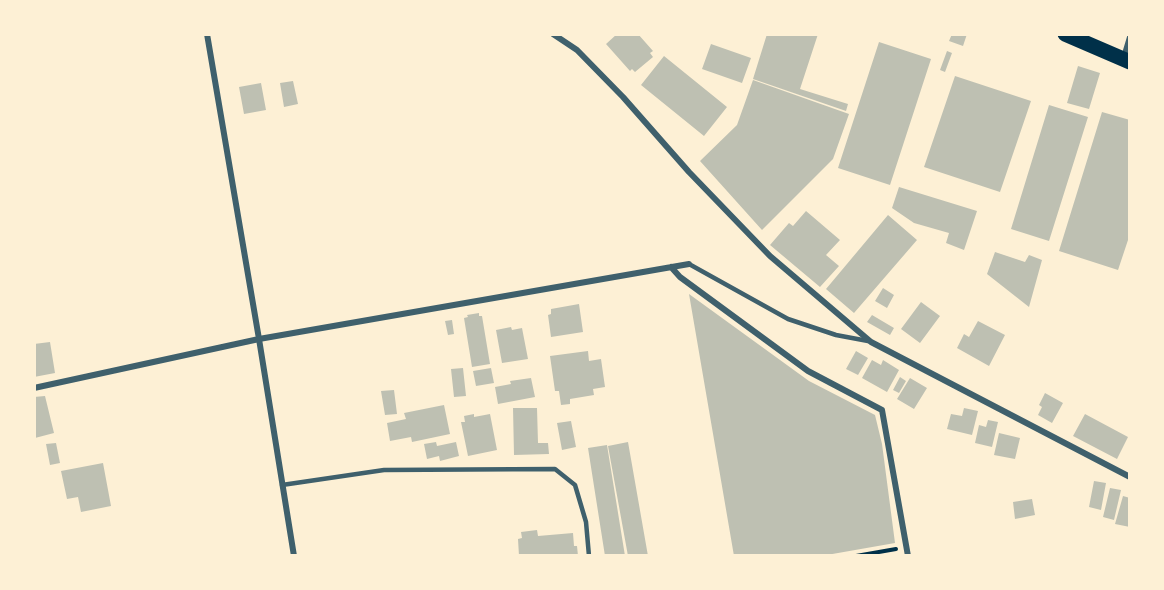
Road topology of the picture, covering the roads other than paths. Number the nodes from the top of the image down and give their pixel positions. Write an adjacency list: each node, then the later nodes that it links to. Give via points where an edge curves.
1 (207, 34): 8 (street)
2 (553, 34): 9 (street, via 578,50 624,97 770,256)
3 (1065, 34): 5 (main road)
4 (1130, 37): 5 (street)
5 (1126, 61)
6 (688, 264): 7 (street); 9 (lane, via 788,319)
7 (671, 267): 8 (street); 15 (street, via 808,371 882,410)
8 (260, 339): 10 (street); 12 (street)
9 (871, 342): 11 (street)
10 (34, 388)
11 (1130, 477)
12 (282, 485): 13 (street); 14 (lane, via 384,470 555,468 575,485 586,522)
13 (294, 555)
14 (589, 555)
15 (908, 555)

